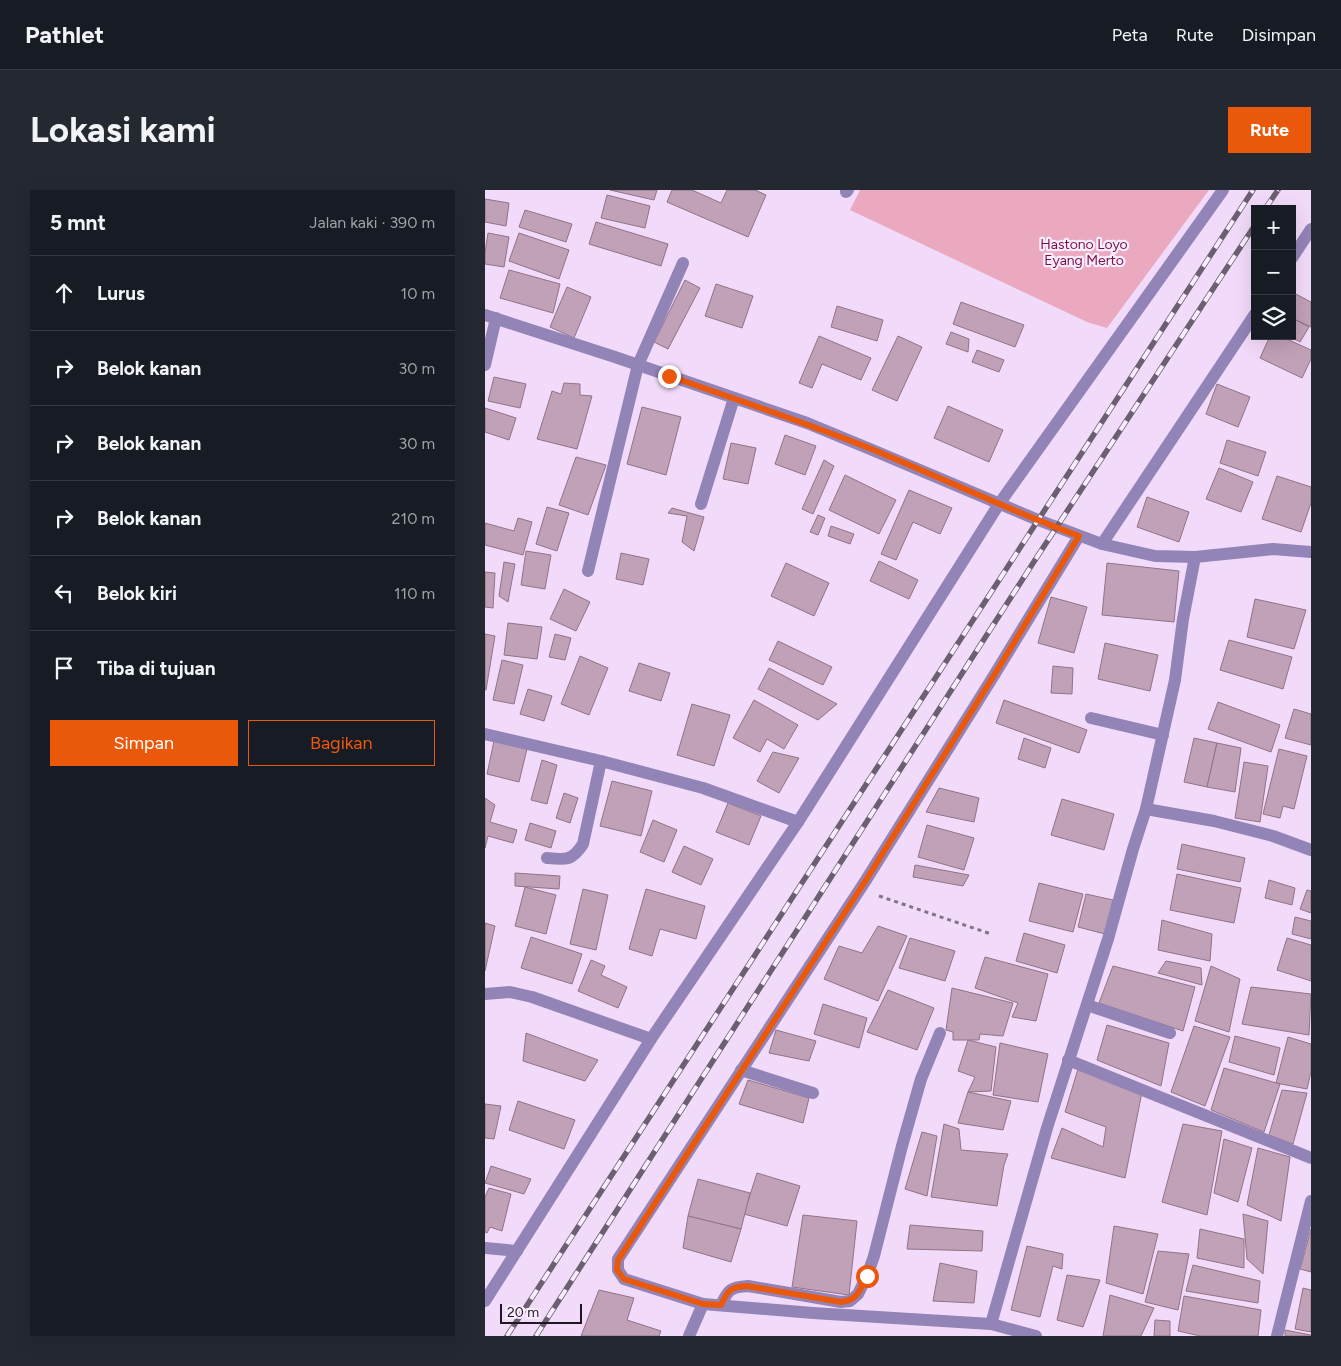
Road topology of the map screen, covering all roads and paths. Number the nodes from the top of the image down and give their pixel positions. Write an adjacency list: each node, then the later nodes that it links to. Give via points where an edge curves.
1 (1223, 190): 11 (street)
2 (1311, 230): 3 (street)
3 (1296, 252)
4 (683, 263): 8 (street)
5 (491, 317): 7 (street); 8 (street)
6 (1251, 320): 13 (street)
7 (485, 365)
8 (638, 365): 9 (street); 16 (street)
9 (734, 398): 10 (street); 11 (street, via 870,448)
10 (701, 504)
11 (999, 504): 12 (street); 22 (street)
12 (1079, 536): 13 (street); 25 (street)
13 (1102, 544): 15 (street, via 1155,556)
14 (1311, 552): 15 (street, via 1273,549)
15 (1195, 557): 19 (street)
16 (588, 572)
17 (1091, 718): 19 (street)
18 (485, 734): 20 (street)
19 (1163, 735): 21 (street)
20 (601, 761): 22 (street, via 703,788); 24 (street, via 583,844 566,860)
21 (1146, 809): 23 (street, via 1214,821 1273,836); 28 (street)
22 (798, 822): 31 (street)
23 (1311, 850)
24 (547, 858)
25 (859, 889): 26 (path); 33 (street)
26 (991, 934)
27 (485, 994): 31 (street, via 510,992 532,997)
28 (1087, 1005): 30 (street); 32 (street)
29 (940, 1033): 41 (street, via 921,1079 874,1256 858,1294 851,1301 841,1302 737,1286 729,1290)
30 (1171, 1033)
31 (651, 1039): 38 (street)
32 (1068, 1060): 35 (street); 42 (street)
33 (741, 1070): 34 (street); 40 (street, via 618,1260 617,1270 624,1279)
34 (813, 1092)
35 (1311, 1158)
36 (1311, 1201): 45 (street)
37 (485, 1248): 38 (street)
38 (517, 1251): 39 (street)
39 (485, 1302)
40 (703, 1304): 41 (street); 43 (street)
41 (721, 1305): 42 (street)
42 (991, 1324): 44 (street)
43 (689, 1336)
44 (1036, 1336)
45 (1277, 1336)

